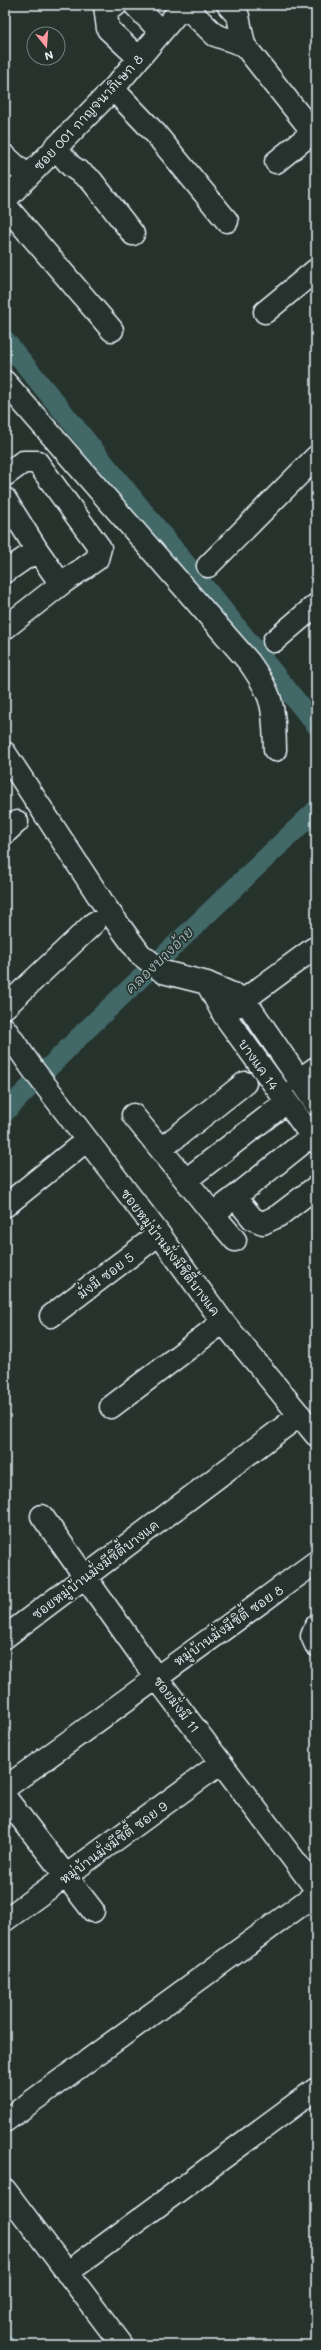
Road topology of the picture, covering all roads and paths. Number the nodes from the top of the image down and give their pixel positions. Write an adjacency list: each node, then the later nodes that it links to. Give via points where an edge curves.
1 (109, 5): 7 (street, via 108,29)
2 (134, 5): 5 (street)
3 (184, 5): 5 (street, ซอย 001 กาญจนาภิเษก 8); 6 (street, via 215,35)
4 (228, 5): 6 (street, via 238,16)
5 (161, 32): 7 (street, ซอย 001 กาญจนาภิเษก 8)
6 (244, 45): 9 (street)
7 (139, 58): 8 (street, ซอย 001 กาญจนาภิเษก 8)
8 (113, 89): 10 (street, ซอย 001 กาญจนาภิเษก 8); 16 (street, via 155,134)
9 (315, 134): 12 (street)
10 (55, 147): 13 (street, ซอย 001 กาญจนาภิเษก 8); 17 (street, via 71,166 91,180)
11 (5, 156): 13 (street)
12 (276, 162)
13 (27, 176): 14 (street, ซอย 001 กาญจนาภิเษก 8)
14 (5, 200)
15 (5, 205): 20 (street)
16 (227, 221)
17 (133, 234)
18 (316, 270): 19 (street)
19 (265, 312)
20 (112, 330)
21 (5, 382): 32 (street, via 249,662 266,687 274,715)
22 (316, 457): 26 (street)
23 (5, 475): 28 (street, via 23,462 37,462 100,548 97,559)
24 (5, 500): 25 (street)
25 (37, 550): 27 (street); 28 (street)
26 (208, 566)
27 (5, 572)
28 (61, 584): 30 (street)
29 (316, 605): 31 (street)
30 (5, 628)
31 (274, 641)
32 (275, 750)
33 (5, 753): 36 (street, via 107,909 140,954 163,972)
34 (94, 923): 38 (street)
35 (312, 949): 37 (street)
36 (207, 983): 37 (street); 39 (street, บางแค 14)
37 (244, 999): 39 (street); 43 (street, บางแค 14)
38 (5, 1007)
39 (224, 1015): 44 (street, บางแค 14)
40 (5, 1029): 46 (street, ซอยหมู่บ้านมั่งมีซิตี้บางแค)
41 (316, 1068): 43 (street)
42 (246, 1082): 48 (street)
43 (306, 1091): 44 (street)
44 (280, 1107): 47 (street, บางแค 14); 49 (street)
45 (133, 1115): 48 (street)
46 (87, 1140): 52 (street); 54 (street, ซอยหมู่บ้านมั่งมีซิตี้บางแค)
47 (308, 1144): 51 (street)
48 (161, 1149): 49 (street)
49 (186, 1180): 53 (street)
50 (316, 1187): 51 (street, via 278,1216 263,1223 253,1219)
51 (235, 1197): 53 (street)
52 (5, 1206)
53 (213, 1214): 55 (street)
54 (159, 1234): 56 (street, มั่งมี ซอย 5); 57 (street, ซอยหมู่บ้านมั่งมีซิตี้บางแค)
55 (235, 1240)
56 (51, 1316)
57 (223, 1322): 58 (street); 59 (street, ซอยหมู่บ้านมั่งมีซิตี้บางแค)
58 (111, 1407)
59 (300, 1415): 60 (street, ซอยหมู่บ้านมั่งมีซิตี้บางแค); 63 (street, ซอยหมู่บ้านมั่งมีซิตี้บางแค)
60 (316, 1435)
61 (42, 1516): 63 (street, ซอยมั่งมี 11)
62 (316, 1562): 67 (street, หมู่บ้านมั่งมีซิตี้ ซอย 8)
63 (85, 1577): 65 (street, ซอยหมู่บ้านมั่งมีซิตี้บางแค); 67 (street, ซอยมั่งมี 11)
64 (316, 1626): 66 (street, via 312,1636)
65 (5, 1637)
66 (316, 1644)
67 (156, 1677): 68 (street, ซอยมั่งมี 11); 69 (street, หมู่บ้านมั่งมีซิตี้ ซอย 8)
68 (221, 1763): 71 (street, หมู่บ้านมั่งมีซิตี้ ซอย 9); 72 (street, ซอยมั่งมี 11)
69 (5, 1788)
70 (5, 1798): 71 (street)
71 (66, 1876): 74 (street); 75 (street, หมู่บ้านมั่งมีซิตี้ ซอย 9)
72 (316, 1889)
73 (316, 1894): 77 (street)
74 (93, 1911)
75 (5, 1920)
76 (316, 2089): 79 (street)
77 (5, 2121)
78 (5, 2190): 79 (street)
79 (67, 2274): 80 (street)
80 (122, 2345)

